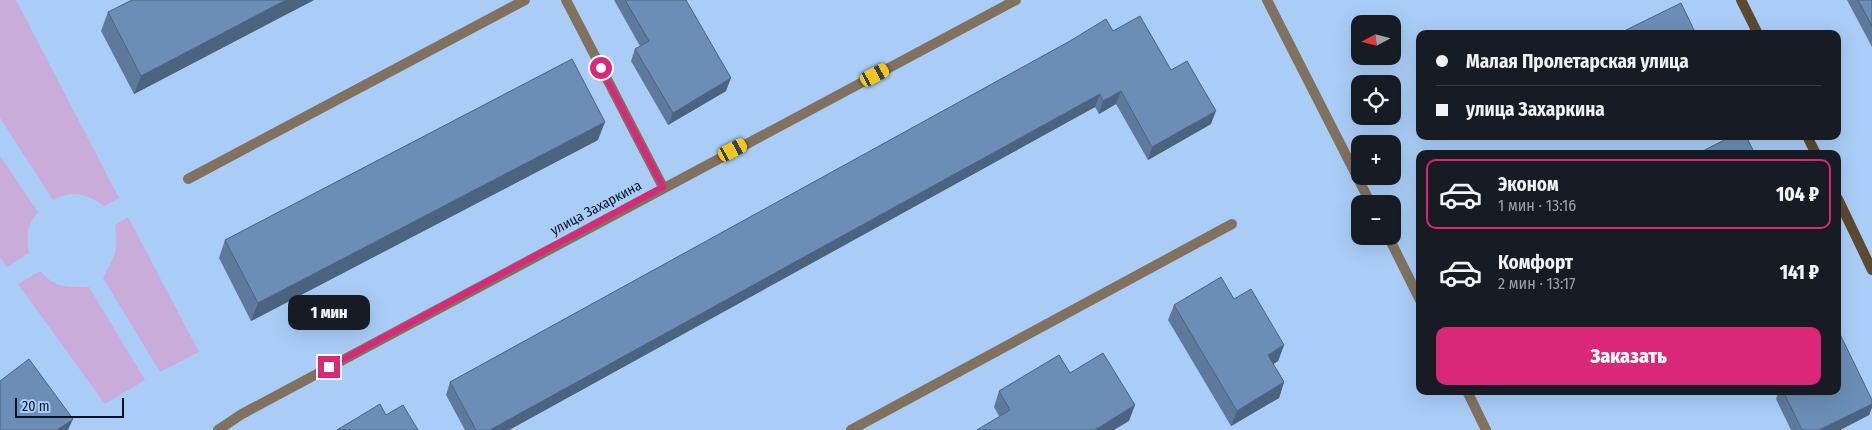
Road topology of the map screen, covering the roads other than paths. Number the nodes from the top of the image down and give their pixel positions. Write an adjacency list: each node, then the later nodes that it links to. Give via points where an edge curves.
1 (525, 0): 7 (street)
2 (566, 0): 8 (street)
3 (1016, 0): 8 (street, улица Захаркина)
4 (1267, 0): 9 (street)
5 (1742, 0): 6 (main road)
6 (1756, 30)
7 (188, 179)
8 (663, 187): 16 (street, улица Захаркина, via 242,414)
9 (1366, 195)
10 (1841, 205): 13 (main road)
11 (1232, 224): 17 (street)
12 (1392, 245): 14 (street)
13 (1872, 270)
14 (1416, 292)
15 (1469, 395): 18 (street)
16 (218, 430)
17 (851, 430)
18 (1486, 430)

